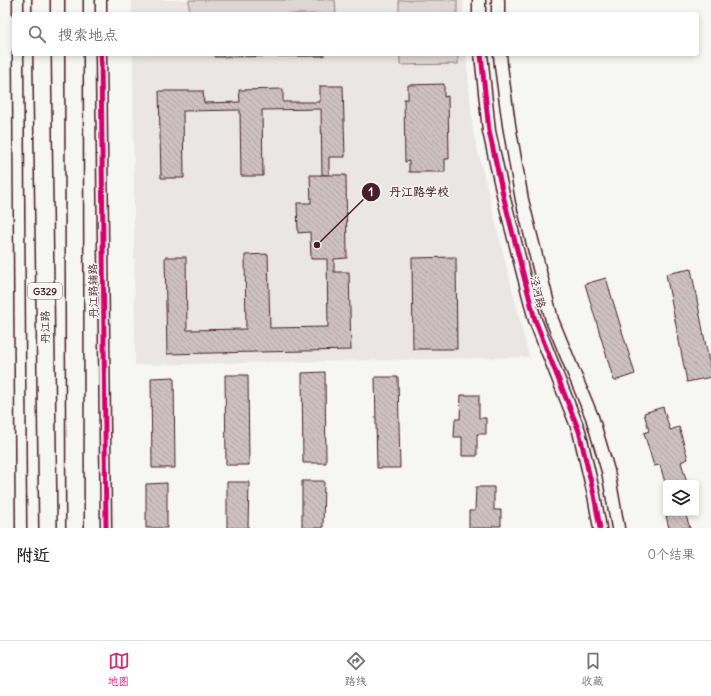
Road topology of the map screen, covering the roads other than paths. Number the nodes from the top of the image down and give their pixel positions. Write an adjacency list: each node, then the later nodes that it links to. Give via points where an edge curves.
1 (18, 0): 7 (street)
2 (41, 0): 8 (highway)
3 (74, 0): 9 (highway)
4 (101, 0): 10 (street)
5 (479, 0): 11 (street)
6 (498, 0): 12 (street)
7 (18, 12)
8 (41, 12)
9 (74, 12)
10 (101, 12)
11 (479, 12)
12 (498, 12)
13 (18, 56): 19 (street)
14 (42, 56): 20 (highway, 丹江路 / G329)
15 (74, 56): 21 (highway, G329)
16 (101, 56): 22 (street, 丹江路辅路)
17 (481, 56): 23 (street, 泾河路, via 489,131 504,199 535,320 579,431)
18 (500, 56): 24 (street, 泾河路, via 522,200 552,320 592,417 608,471)
19 (21, 528)
20 (48, 528)
21 (75, 528)
22 (106, 528)
23 (600, 528)
24 (618, 528)

